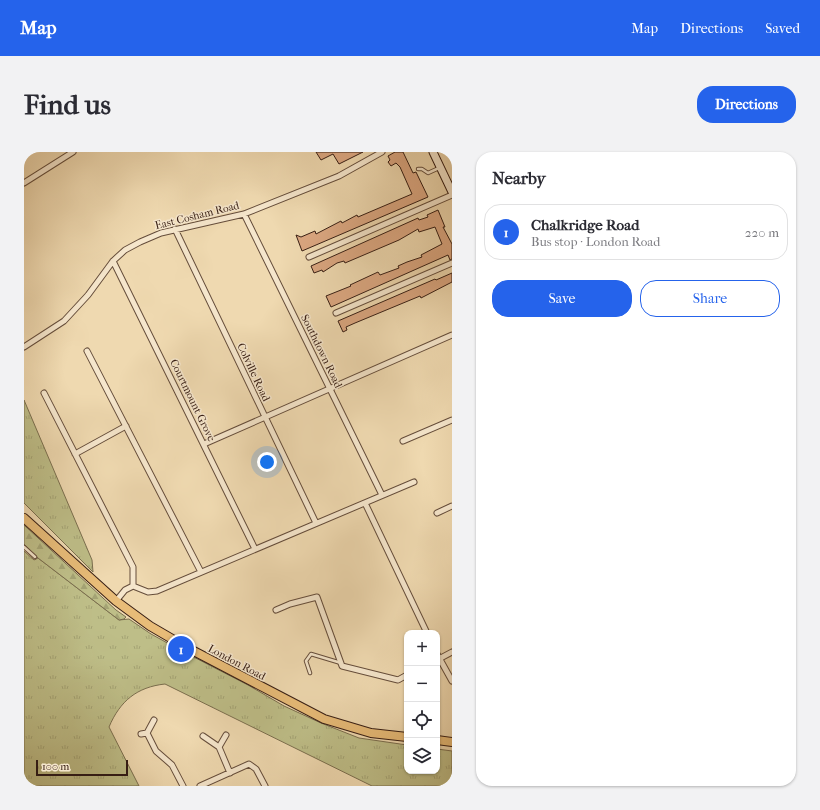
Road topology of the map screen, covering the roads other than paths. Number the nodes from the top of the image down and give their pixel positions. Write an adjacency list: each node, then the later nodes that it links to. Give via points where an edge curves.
1 (73, 152): 6 (street)
2 (382, 152): 8 (street, East Cosham Road, via 339,176)
3 (433, 152): 4 (street)
4 (441, 167): 5 (lane, via 428,172); 7 (street)
5 (418, 169)
6 (24, 183)
7 (451, 190): 10 (street)
8 (244, 214): 9 (street, East Cosham Road); 17 (street, Southdown Road)
9 (175, 229): 11 (street, East Cosham Road, via 140,242 125,250); 19 (street, Colville Road)
10 (309, 257)
11 (113, 261): 15 (street, East Cosham Road, via 88,295 64,321); 23 (street, Courtmount Grove)
12 (452, 263): 13 (street)
13 (336, 313)
14 (452, 335): 17 (street)
15 (24, 347)
16 (87, 351): 21 (street)
17 (329, 389): 19 (street); 26 (street, Southdown Road)
18 (44, 393): 24 (street)
19 (264, 418): 23 (street); 31 (street, Colville Road)
20 (452, 420): 22 (street)
21 (126, 426): 24 (street); 35 (street)
22 (402, 441)
23 (204, 444): 33 (street, Courtmount Grove)
24 (75, 454): 36 (street, via 133,567)
25 (414, 482): 26 (street)
26 (382, 495): 27 (street)
27 (365, 503): 31 (street); 39 (street)
28 (452, 506): 29 (street)
29 (437, 513)
30 (24, 518): 37 (main road, London Road)
31 (316, 523): 33 (street)
32 (24, 547): 34 (lane)
33 (255, 549): 35 (street)
34 (35, 557)
35 (200, 572): 36 (street, via 157,591 148,592)
36 (133, 586): 37 (street)
37 (116, 600): 52 (main road, London Road, via 150,626 186,647 324,719 371,733)
38 (276, 610): 43 (street, via 317,597)
39 (426, 630)
40 (452, 652): 41 (street)
41 (440, 657)
42 (440, 661): 46 (street)
43 (341, 663): 44 (lane, via 311,654 306,661); 45 (street, via 342,666 398,680)
44 (310, 673)
45 (404, 677)
46 (452, 681)
47 (154, 720): 48 (street)
48 (147, 733): 49 (street); 57 (street, via 156,751 172,765)
49 (141, 734)
50 (226, 735): 55 (street)
51 (203, 736): 55 (street)
52 (404, 737)
53 (440, 740): 54 (main road)
54 (452, 742)
55 (219, 747): 56 (street)
56 (230, 773): 58 (street); 59 (street, via 249,764 254,766)
57 (183, 786)
58 (200, 786)
59 (264, 786)

